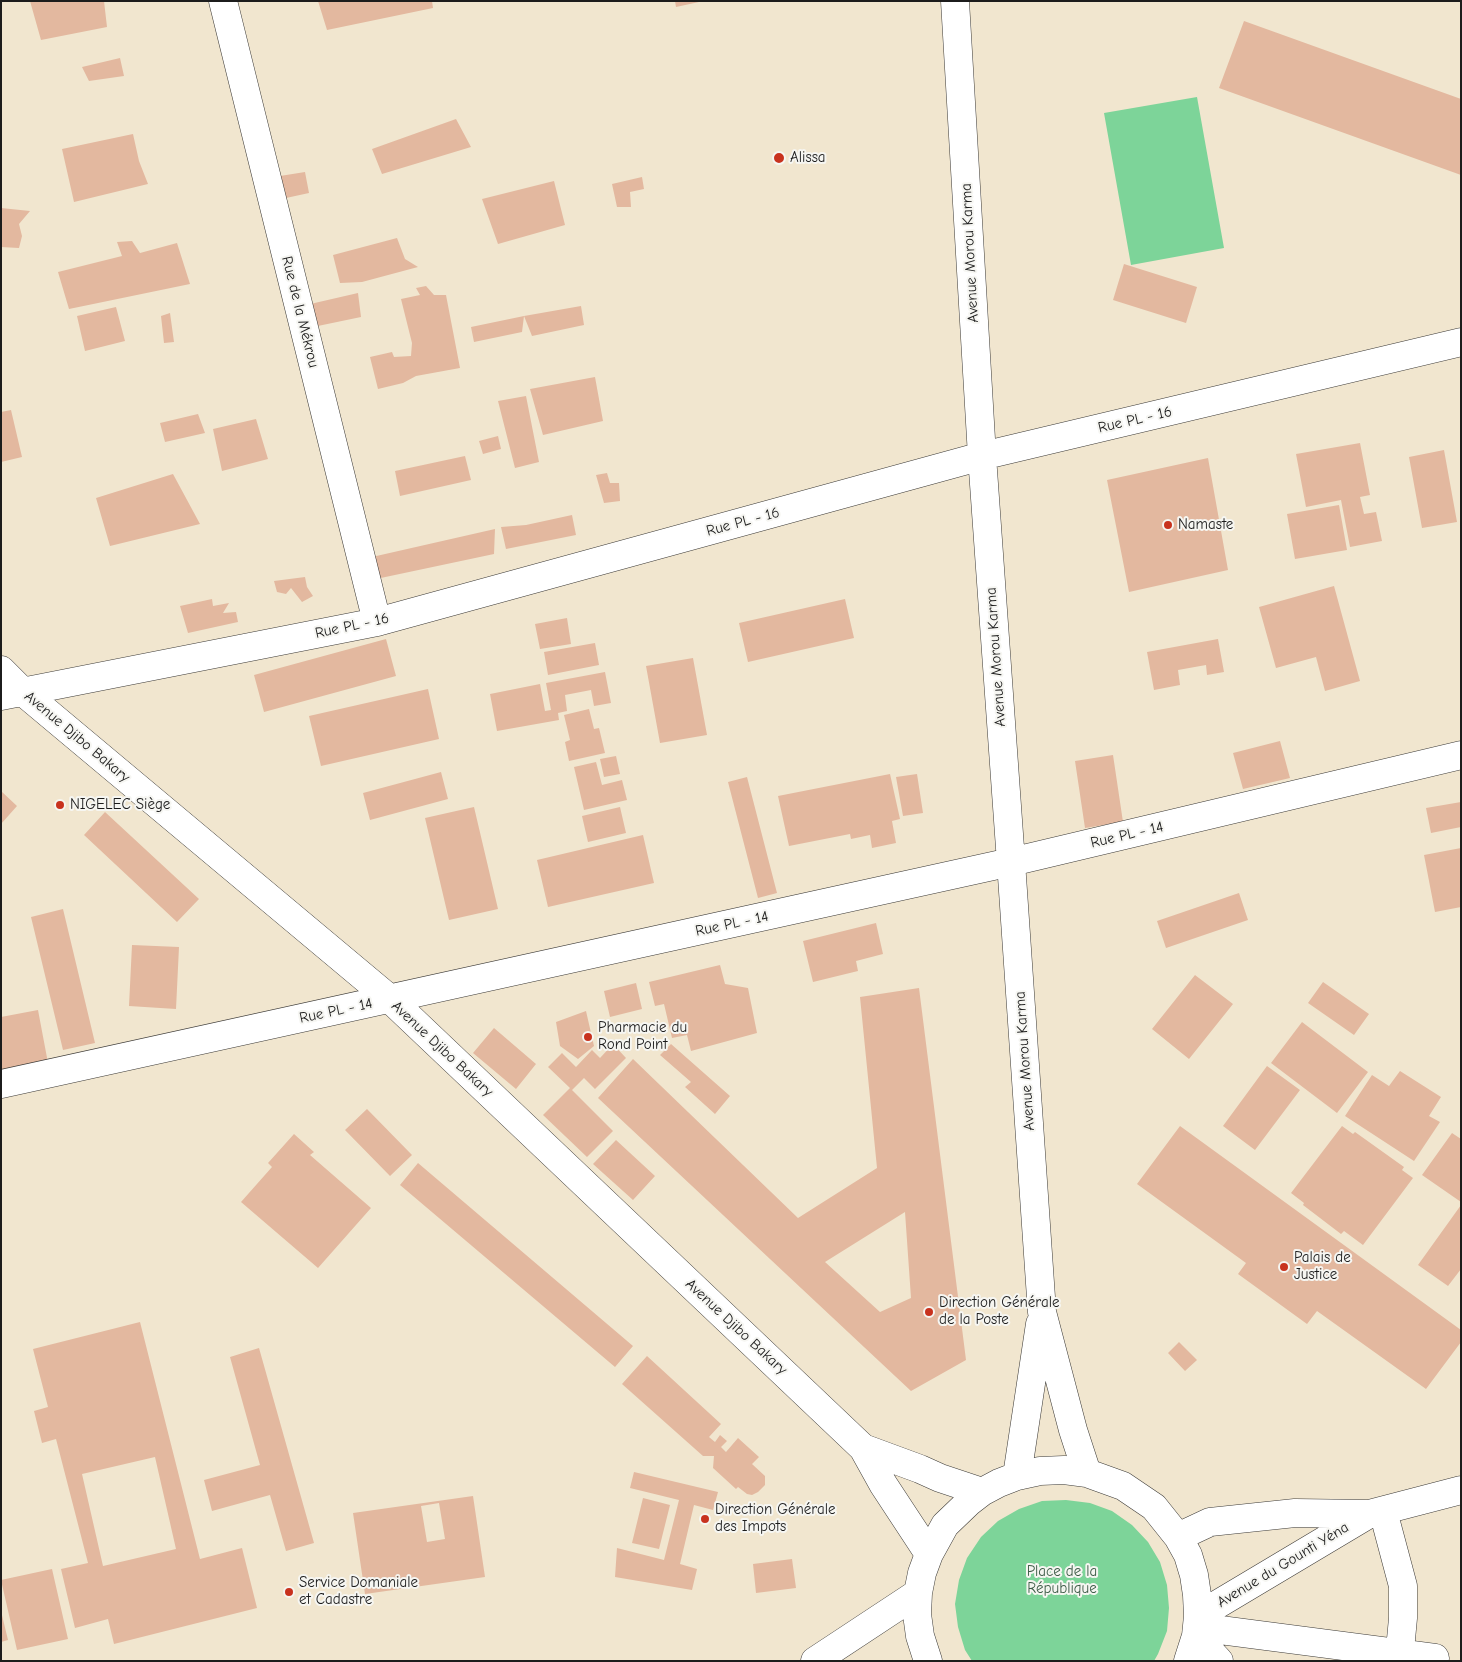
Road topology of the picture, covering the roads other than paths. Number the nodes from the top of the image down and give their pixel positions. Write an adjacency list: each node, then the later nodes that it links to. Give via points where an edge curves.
1 (224, 1): 5 (street, Rue de la Mékrou)
2 (955, 1): 4 (street, Avenue Morou Karma)
3 (1461, 342): 4 (street, Rue PL - 16)
4 (982, 456): 5 (street, Rue PL - 16); 9 (street, Avenue Morou Karma)
5 (377, 622): 7 (street, Rue PL - 16)
6 (1, 670): 7 (street, Avenue Djibo Bakary)
7 (12, 694): 10 (street, Avenue Djibo Bakary)
8 (1461, 755): 9 (street, Rue PL - 14)
9 (1012, 862): 10 (street, Rue PL - 14); 12 (street, Avenue Morou Karma)
10 (390, 999): 11 (street, Rue PL - 14); 13 (street, Avenue Djibo Bakary)
11 (1, 1084)
12 (1042, 1312): 14 (street, Avenue Morou Karma); 15 (street, Avenue Morou Karma)
13 (863, 1448): 17 (street); 20 (street)
14 (1087, 1473): 15 (street, via 1040,1471); 19 (street, via 1123,1486 1154,1508)
15 (1017, 1476): 17 (street)
16 (1461, 1490): 18 (street, Avenue du Gounti Yéna)
17 (982, 1492): 20 (street, via 951,1519)
18 (1376, 1513): 19 (street, Avenue du Gounti Yéna, via 1295,1513 1251,1517 1210,1522); 22 (street, Avenue du Gounti Yéna); 23 (street, via 1403,1586)
19 (1178, 1537): 22 (street, via 1194,1575 1197,1595)
20 (929, 1554): 21 (street)
21 (918, 1593): 25 (street); 26 (street, via 920,1636)
22 (1195, 1635): 23 (street); 27 (street)
23 (1399, 1657): 24 (street)
24 (1435, 1658)
25 (815, 1661)
26 (928, 1661)
27 (1219, 1661)

